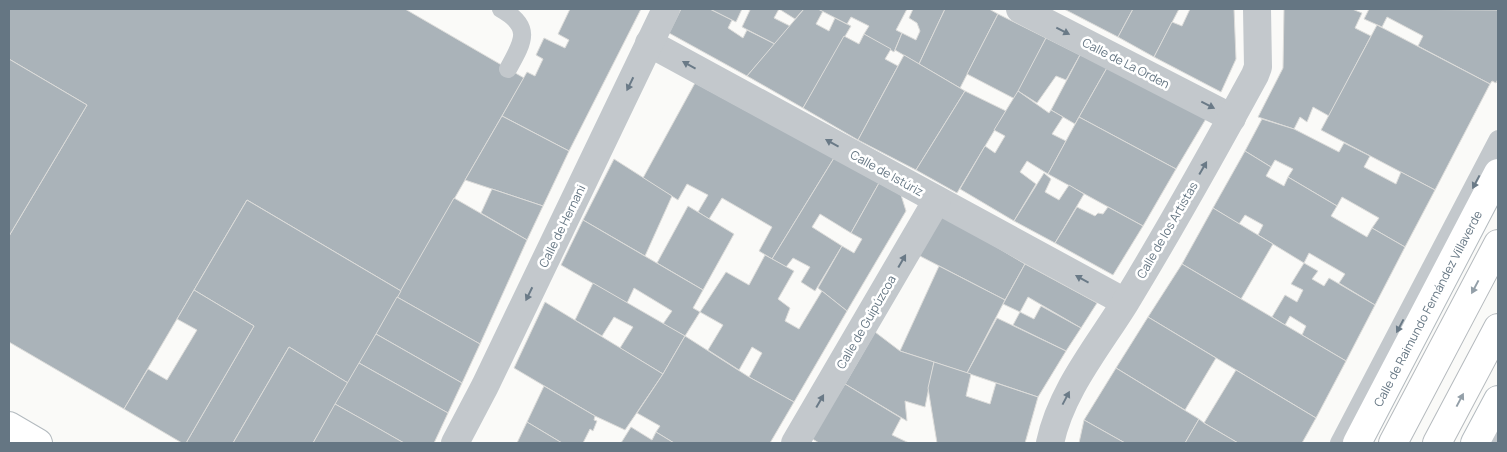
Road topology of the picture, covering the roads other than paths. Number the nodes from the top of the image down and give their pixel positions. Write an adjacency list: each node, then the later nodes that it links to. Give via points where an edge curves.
1 (501, 9): 6 (lane, via 517,20 522,30 521,45)
2 (666, 9): 5 (street, Calle de Hernani)
3 (1020, 9): 7 (street, Calle de La Orden, one-way to 7)
4 (1257, 9): 7 (street, Calle de los Artistas, via 1258,67)
5 (649, 44): 10 (street, Calle de Istúriz, one-way to 5); 19 (street, Calle de Hernani, one-way to 19)
6 (508, 69)
7 (1232, 118): 12 (street, Calle de los Artistas, one-way to 7)
8 (1498, 139): 17 (lane, one-way to 17)
9 (1498, 173): 17 (main road, Calle de Raimundo Fernández Villaverde)
10 (937, 200): 12 (street, Calle de Istúriz, one-way to 10); 20 (street, Calle de Guipúzcoa, one-way to 10)
11 (1498, 244): 22 (main road, one-way to 22)
12 (1125, 302): 21 (street, Calle de los Artistas, one-way to 12, via 1055,419 1067,395)
13 (1498, 328): 23 (main road, one-way to 13)
14 (1498, 400): 24 (main road)
15 (9, 426): 18 (main road)
16 (1498, 431): 25 (lane)
17 (1353, 442)
18 (38, 443)
19 (455, 443)
20 (795, 443)
21 (1050, 443)
22 (1393, 443)
23 (1437, 443)
24 (1475, 443)
25 (1492, 443)

